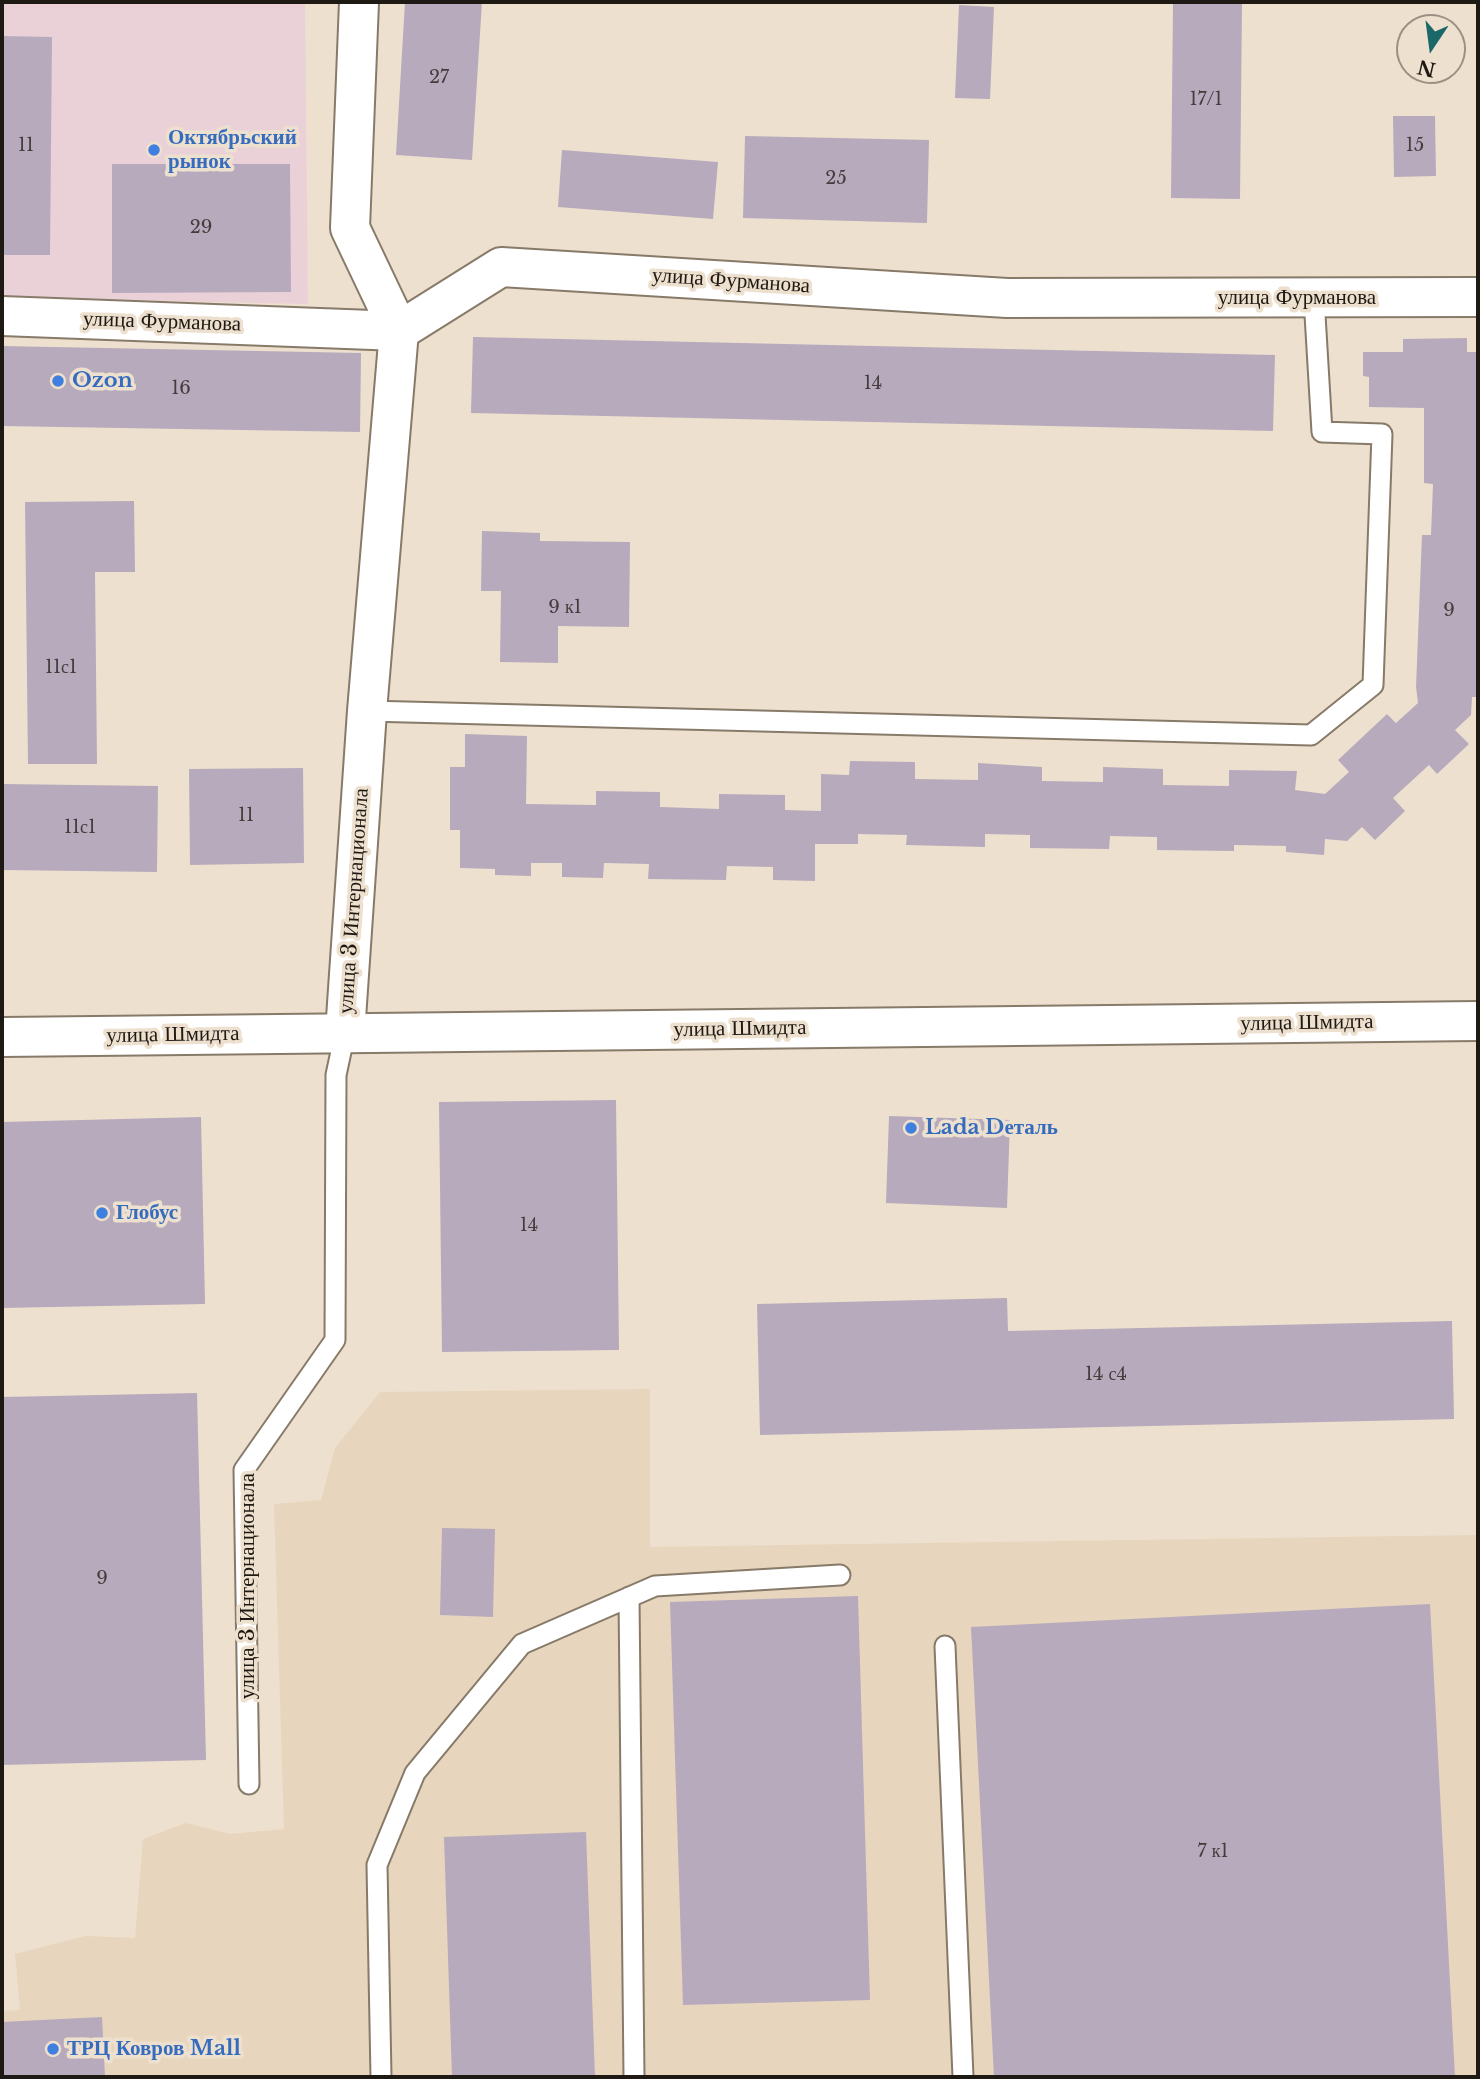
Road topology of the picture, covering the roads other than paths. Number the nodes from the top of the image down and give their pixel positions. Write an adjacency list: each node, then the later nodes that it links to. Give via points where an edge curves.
1 (359, 2): 5 (street, via 349,228)
2 (1478, 297): 3 (street, улица Фурманова)
3 (1314, 298): 5 (street, улица Фурманова, via 1007,298 501,267); 6 (lane, via 1322,432 1382,434 1373,685 1311,735)
4 (2, 316): 5 (street, улица Фурманова)
5 (399, 331): 6 (street, улица 3 Интернационала)
6 (367, 711): 8 (street, улица 3 Интернационала)
7 (1478, 1021): 8 (street, улица Шмидта)
8 (345, 1033): 9 (street, улица Шмидта); 13 (lane, улица 3 Интернационала, via 336,1075 335,1340 244,1470)
9 (2, 1037)
10 (840, 1575): 11 (lane, via 655,1586)
11 (629, 1597): 14 (lane, via 522,1644 415,1773 377,1865); 15 (lane)
12 (945, 1646): 16 (lane)
13 (249, 1784)
14 (381, 2077)
15 (634, 2077)
16 (963, 2077)

